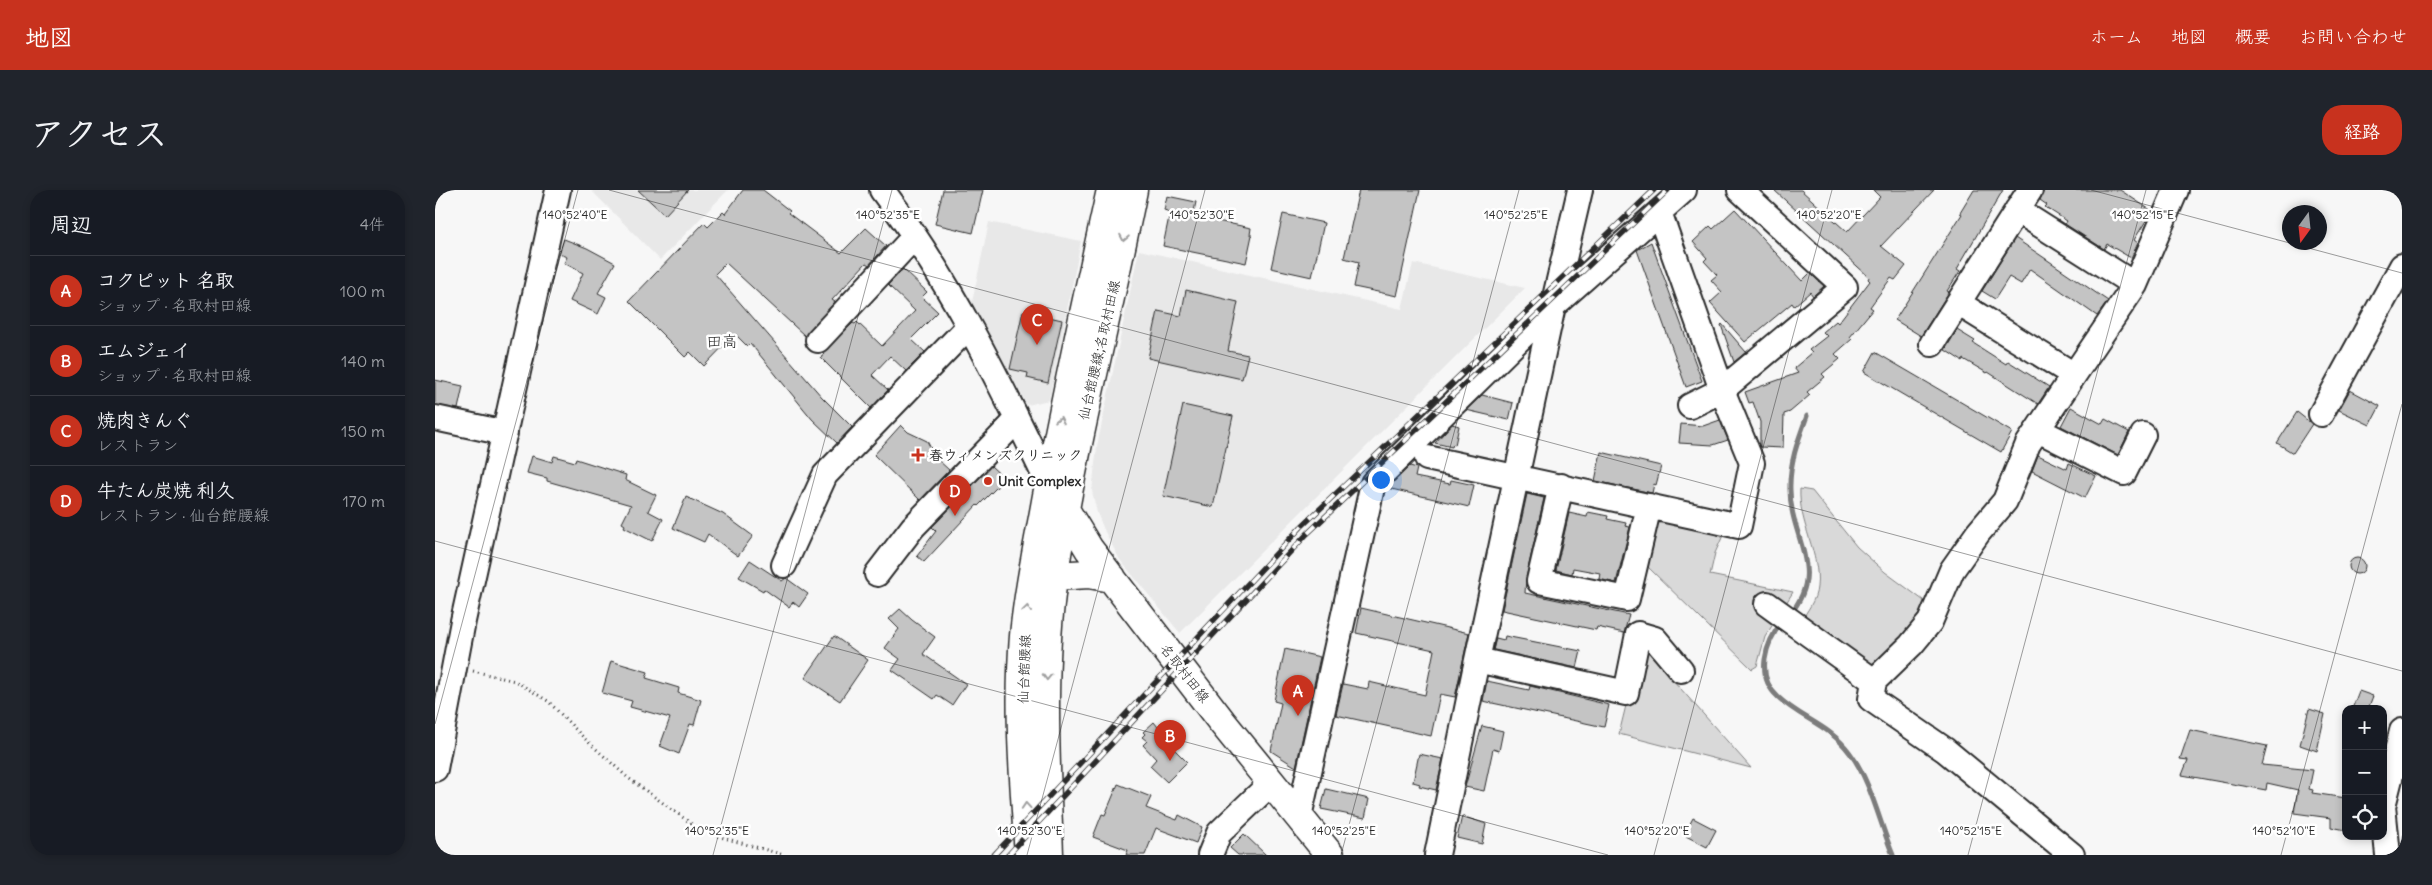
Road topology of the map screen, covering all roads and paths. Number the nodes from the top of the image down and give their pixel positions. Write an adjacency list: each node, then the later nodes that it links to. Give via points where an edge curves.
1 (558, 190): 27 (street)
2 (882, 190): 12 (street)
3 (1111, 190): 31 (main road, 仙台館腰線;名取村田線, one-way to 3, via 1060,417)
4 (1133, 190): 34 (main road, 仙台館腰線;名取村田線, one-way to 34)
5 (1580, 190): 16 (street)
6 (1684, 190): 11 (street)
7 (1740, 190): 21 (street, via 1845,287)
8 (2030, 190): 10 (street)
9 (2176, 190): 14 (street)
10 (2017, 210): 14 (street); 15 (street)
11 (1659, 212): 16 (street); 21 (street)
12 (914, 237): 17 (street); 18 (street)
13 (2402, 266): 23 (street)
14 (2135, 285): 20 (street)
15 (1958, 303): 19 (street); 20 (street)
16 (1553, 306): 30 (street); 47 (street, via 1373,483)
17 (968, 327): 25 (street); 35 (street, via 825,475)
18 (818, 340)
19 (1932, 344)
20 (2074, 375): 26 (street)
21 (1722, 390): 22 (street); 33 (street, via 1752,463 1739,526)
22 (1690, 406)
23 (2321, 414)
24 (435, 418): 27 (street)
25 (1017, 420): 31 (street); 36 (street, via 913,527)
26 (2037, 430): 28 (street, via 2125,473); 43 (street, via 2005,501 1952,570 1930,622)
27 (505, 433): 41 (street, via 463,622)
28 (2143, 435)
29 (1427, 458): 30 (street)
30 (1516, 477): 32 (street); 40 (street)
31 (1049, 485): 34 (main road, 名取村田線); 49 (main road, 仙台館腰線, one-way to 31, via 1023,772 1024,635)
32 (1561, 486): 33 (street); 33 (street, via 1539,581 1627,599)
33 (1649, 506)
34 (1066, 510): 37 (main road, 仙台館腰線); 38 (main road, 名取村田線)
35 (784, 565)
36 (877, 574)
37 (1054, 576): 38 (main road, via 1089,574); 50 (main road, 仙台館腰線, one-way to 50, via 1045,726)
38 (1111, 578): 46 (main road, 名取村田線)
39 (1781, 615): 43 (street)
40 (1477, 660): 42 (street, via 1625,693 1638,634 1655,639); 53 (street)
41 (456, 668): 45 (street); 48 (path, via 515,681 533,690 627,777 696,827)
42 (1681, 670)
43 (1874, 681): 54 (street, via 1871,699 1945,750)
44 (2402, 731): 55 (street, via 2383,806)
45 (435, 769)
46 (1271, 783): 47 (main road, 名取村田線); 51 (street, via 1219,833)
47 (1299, 817): 52 (main road, 名取村田線)
48 (784, 855)
49 (1029, 855)
50 (1049, 855)
51 (1210, 855)
52 (1330, 855)
53 (1437, 855)
54 (2072, 855)
55 (2388, 855)

